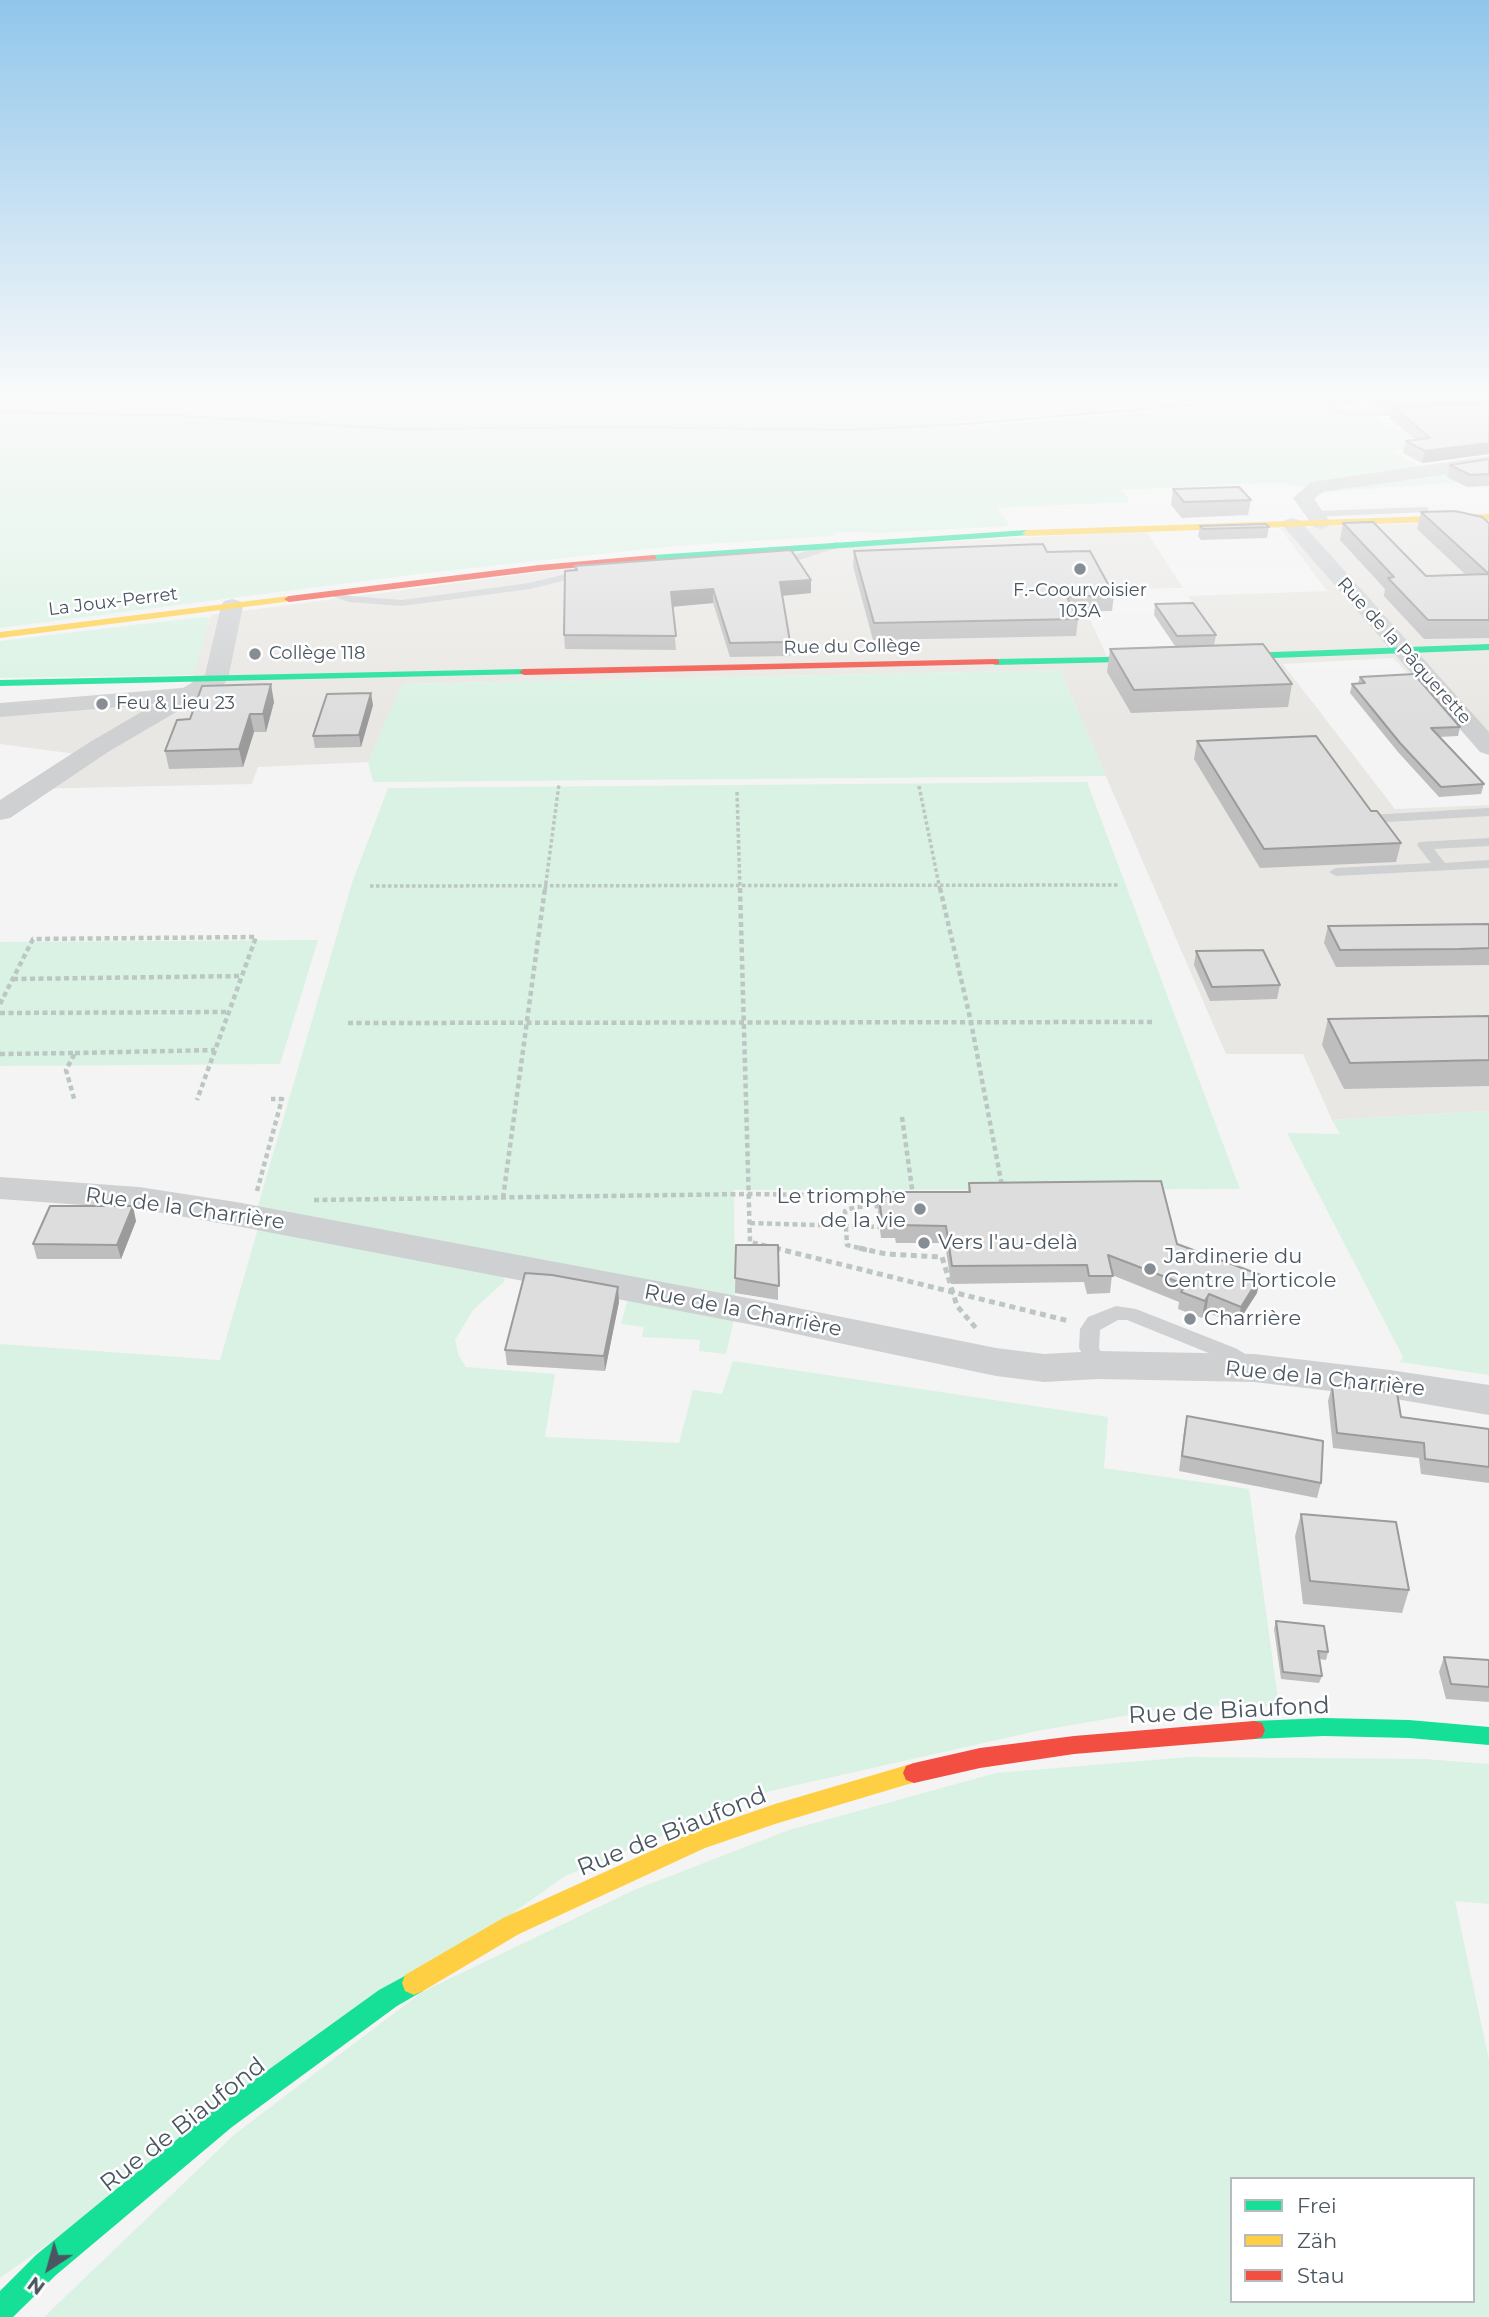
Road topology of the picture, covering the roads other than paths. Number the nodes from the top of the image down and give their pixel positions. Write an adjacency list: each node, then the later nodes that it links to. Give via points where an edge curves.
1 (1307, 504): 3 (street)
2 (1425, 510): 3 (lane)
3 (1317, 519): 4 (main road, La Joux-Perret); 5 (main road, La Joux-Perret)
4 (1292, 524): 6 (main road, La Joux-Perret, via 846,542); 9 (street, Rue de la Pâquerette)
5 (1485, 524)
6 (232, 607): 7 (main road, La Joux-Perret); 12 (street)
7 (0, 635)
8 (1489, 647): 9 (main road)
9 (1403, 651): 10 (main road); 16 (street, Rue de la Pâquerette)
10 (1207, 657)
11 (1179, 658): 12 (main road, Rue du Collège)
12 (216, 678): 13 (main road); 14 (street)
13 (0, 683)
14 (188, 694): 15 (street); 17 (street)
15 (0, 709)
16 (1489, 747)
17 (0, 812)
18 (1489, 812): 19 (lane)
19 (1370, 819)
20 (1489, 842): 22 (lane, via 1424,845)
21 (1489, 864): 22 (lane)
22 (1441, 867): 23 (lane)
23 (1336, 872)
24 (0, 1188): 25 (street, Rue de la Charrière, via 139,1198 236,1214 996,1362 1044,1368)
25 (1098, 1365): 26 (street, Rue de la Charrière); 26 (lane, via 1089,1348 1090,1329 1116,1313 1228,1353)
26 (1254, 1368): 27 (street, Rue de la Charrière)
27 (1489, 1400)
28 (1489, 1736): 29 (main road, Rue de Biaufond, via 1324,1727 1204,1732 1061,1747 980,1758 891,1778 699,1840 510,1926 388,1998 223,2118 46,2264)
29 (0, 2310)

